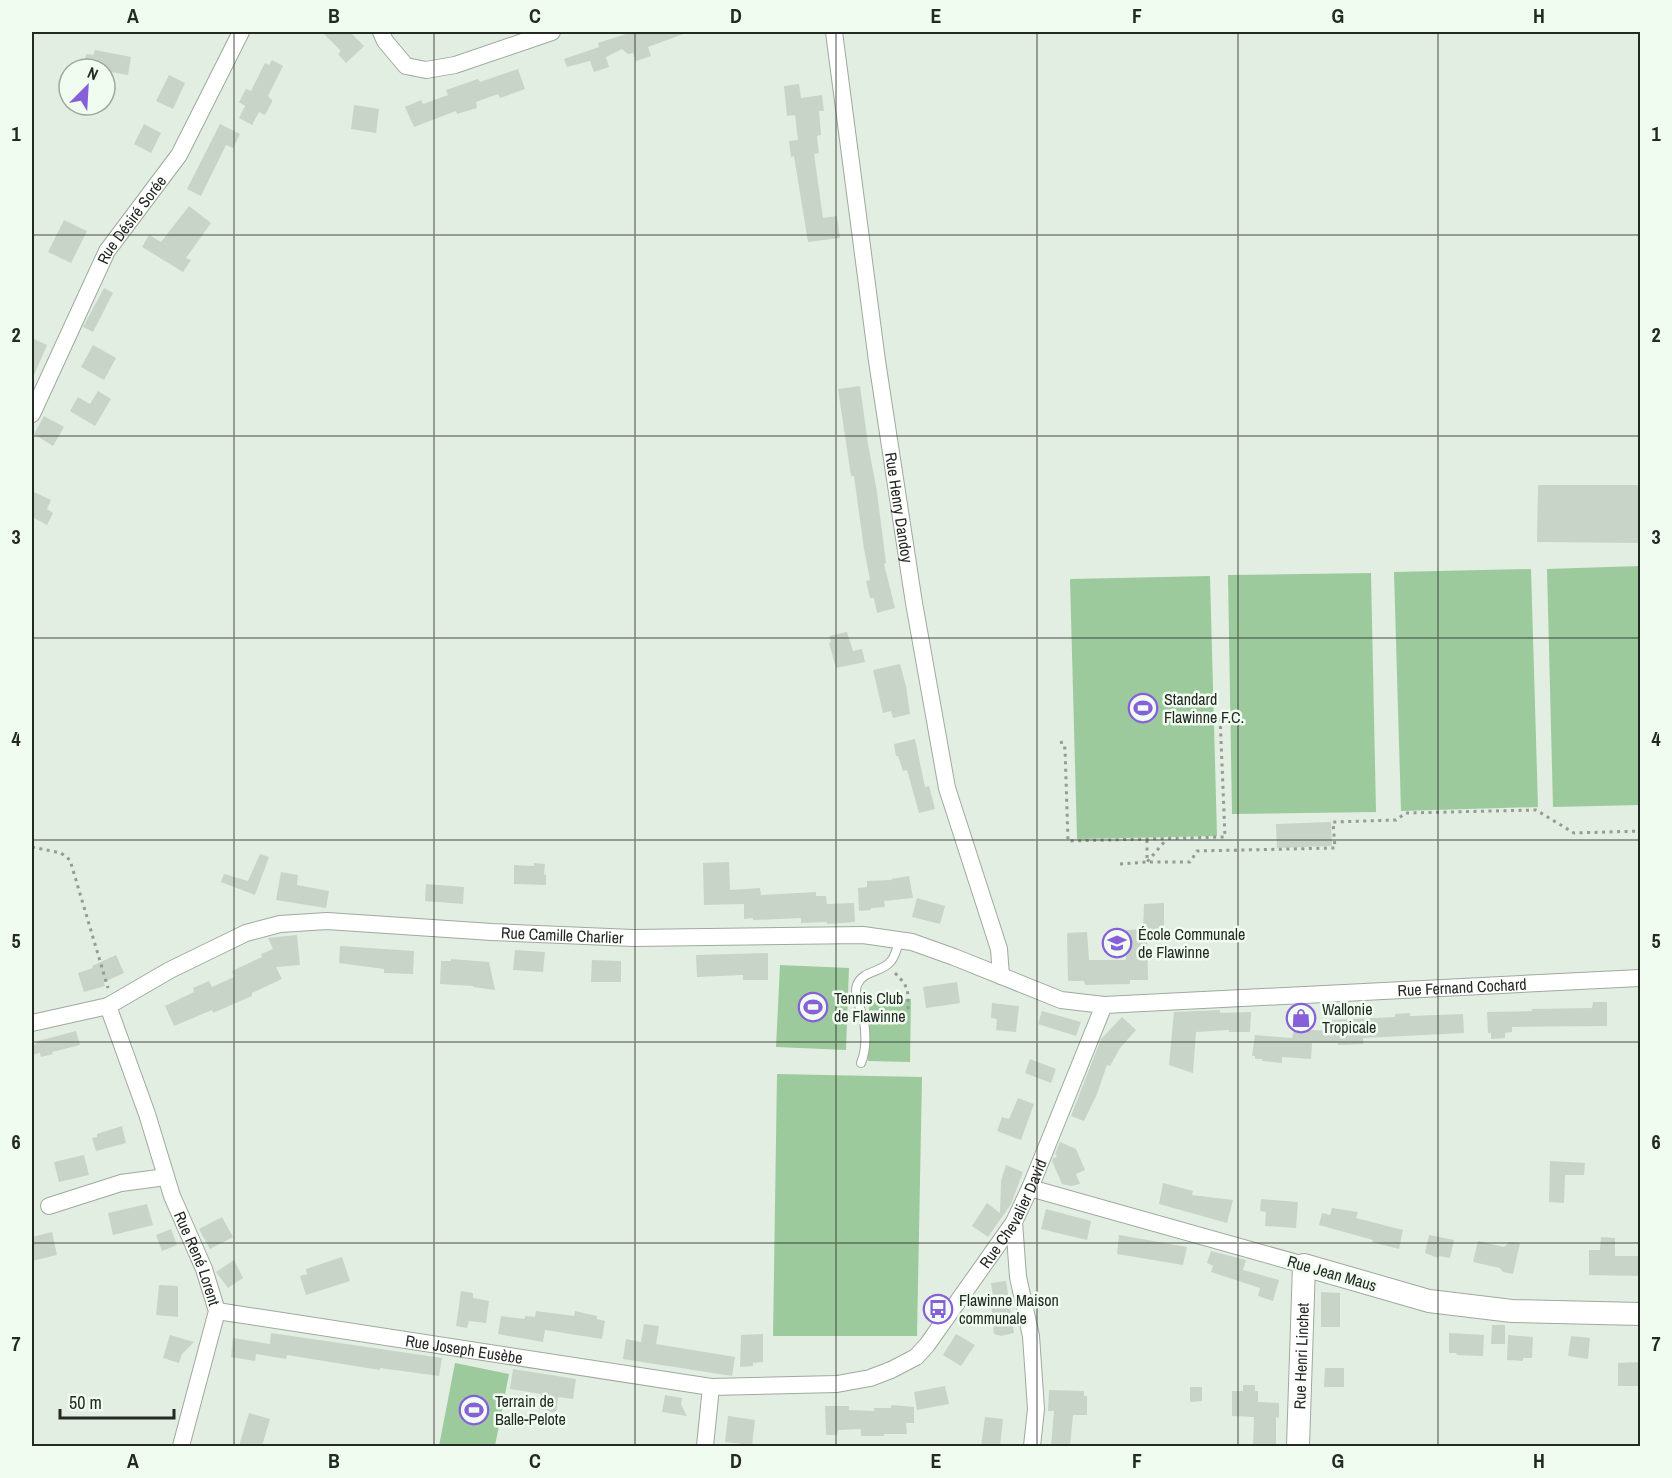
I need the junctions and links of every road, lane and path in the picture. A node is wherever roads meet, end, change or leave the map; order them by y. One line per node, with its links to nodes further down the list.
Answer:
1 (241, 32): 5 (street, Rue Désiré Sorée)
2 (381, 32): 3 (street)
3 (552, 32)
4 (834, 32): 16 (street, Rue Henry Dandoy)
5 (32, 414)
6 (1220, 716): 10 (path)
7 (1061, 741): 9 (path)
8 (1641, 831): 12 (path)
9 (1147, 840): 10 (path); 12 (path)
10 (1167, 840): 12 (path)
11 (32, 847): 18 (path)
12 (1147, 862): 13 (path)
13 (1119, 864)
14 (900, 939): 15 (lane); 16 (street, Rue Camille Charlier); 18 (street, Rue Camille Charlier)
15 (887, 966): 20 (path); 22 (lane)
16 (1001, 976): 19 (street, Rue Camille Charlier)
17 (1641, 978): 19 (street, Rue Fernand Cochard)
18 (110, 1005): 21 (street, Rue Camille Charlier); 23 (street, Rue René Lorent)
19 (1104, 1005): 24 (street, Rue Chevalier David)
20 (908, 1011)
21 (32, 1023)
22 (861, 1063)
23 (166, 1177): 25 (street); 28 (street, Rue René Lorent)
24 (1030, 1188): 26 (street, Rue Chevalier David); 27 (street, Rue Jean Maus)
25 (49, 1206)
26 (1014, 1222): 30 (street, Rue Chevalier David); 33 (street)
27 (1304, 1265): 29 (street, Rue Jean Maus); 34 (street, Rue Henri Linchet)
28 (217, 1311): 30 (street, Rue Joseph Eusèbe); 31 (street, Rue René Lorent)
29 (1641, 1314)
30 (711, 1387): 32 (street)
31 (182, 1446)
32 (705, 1446)
33 (1032, 1446)
34 (1298, 1446)

